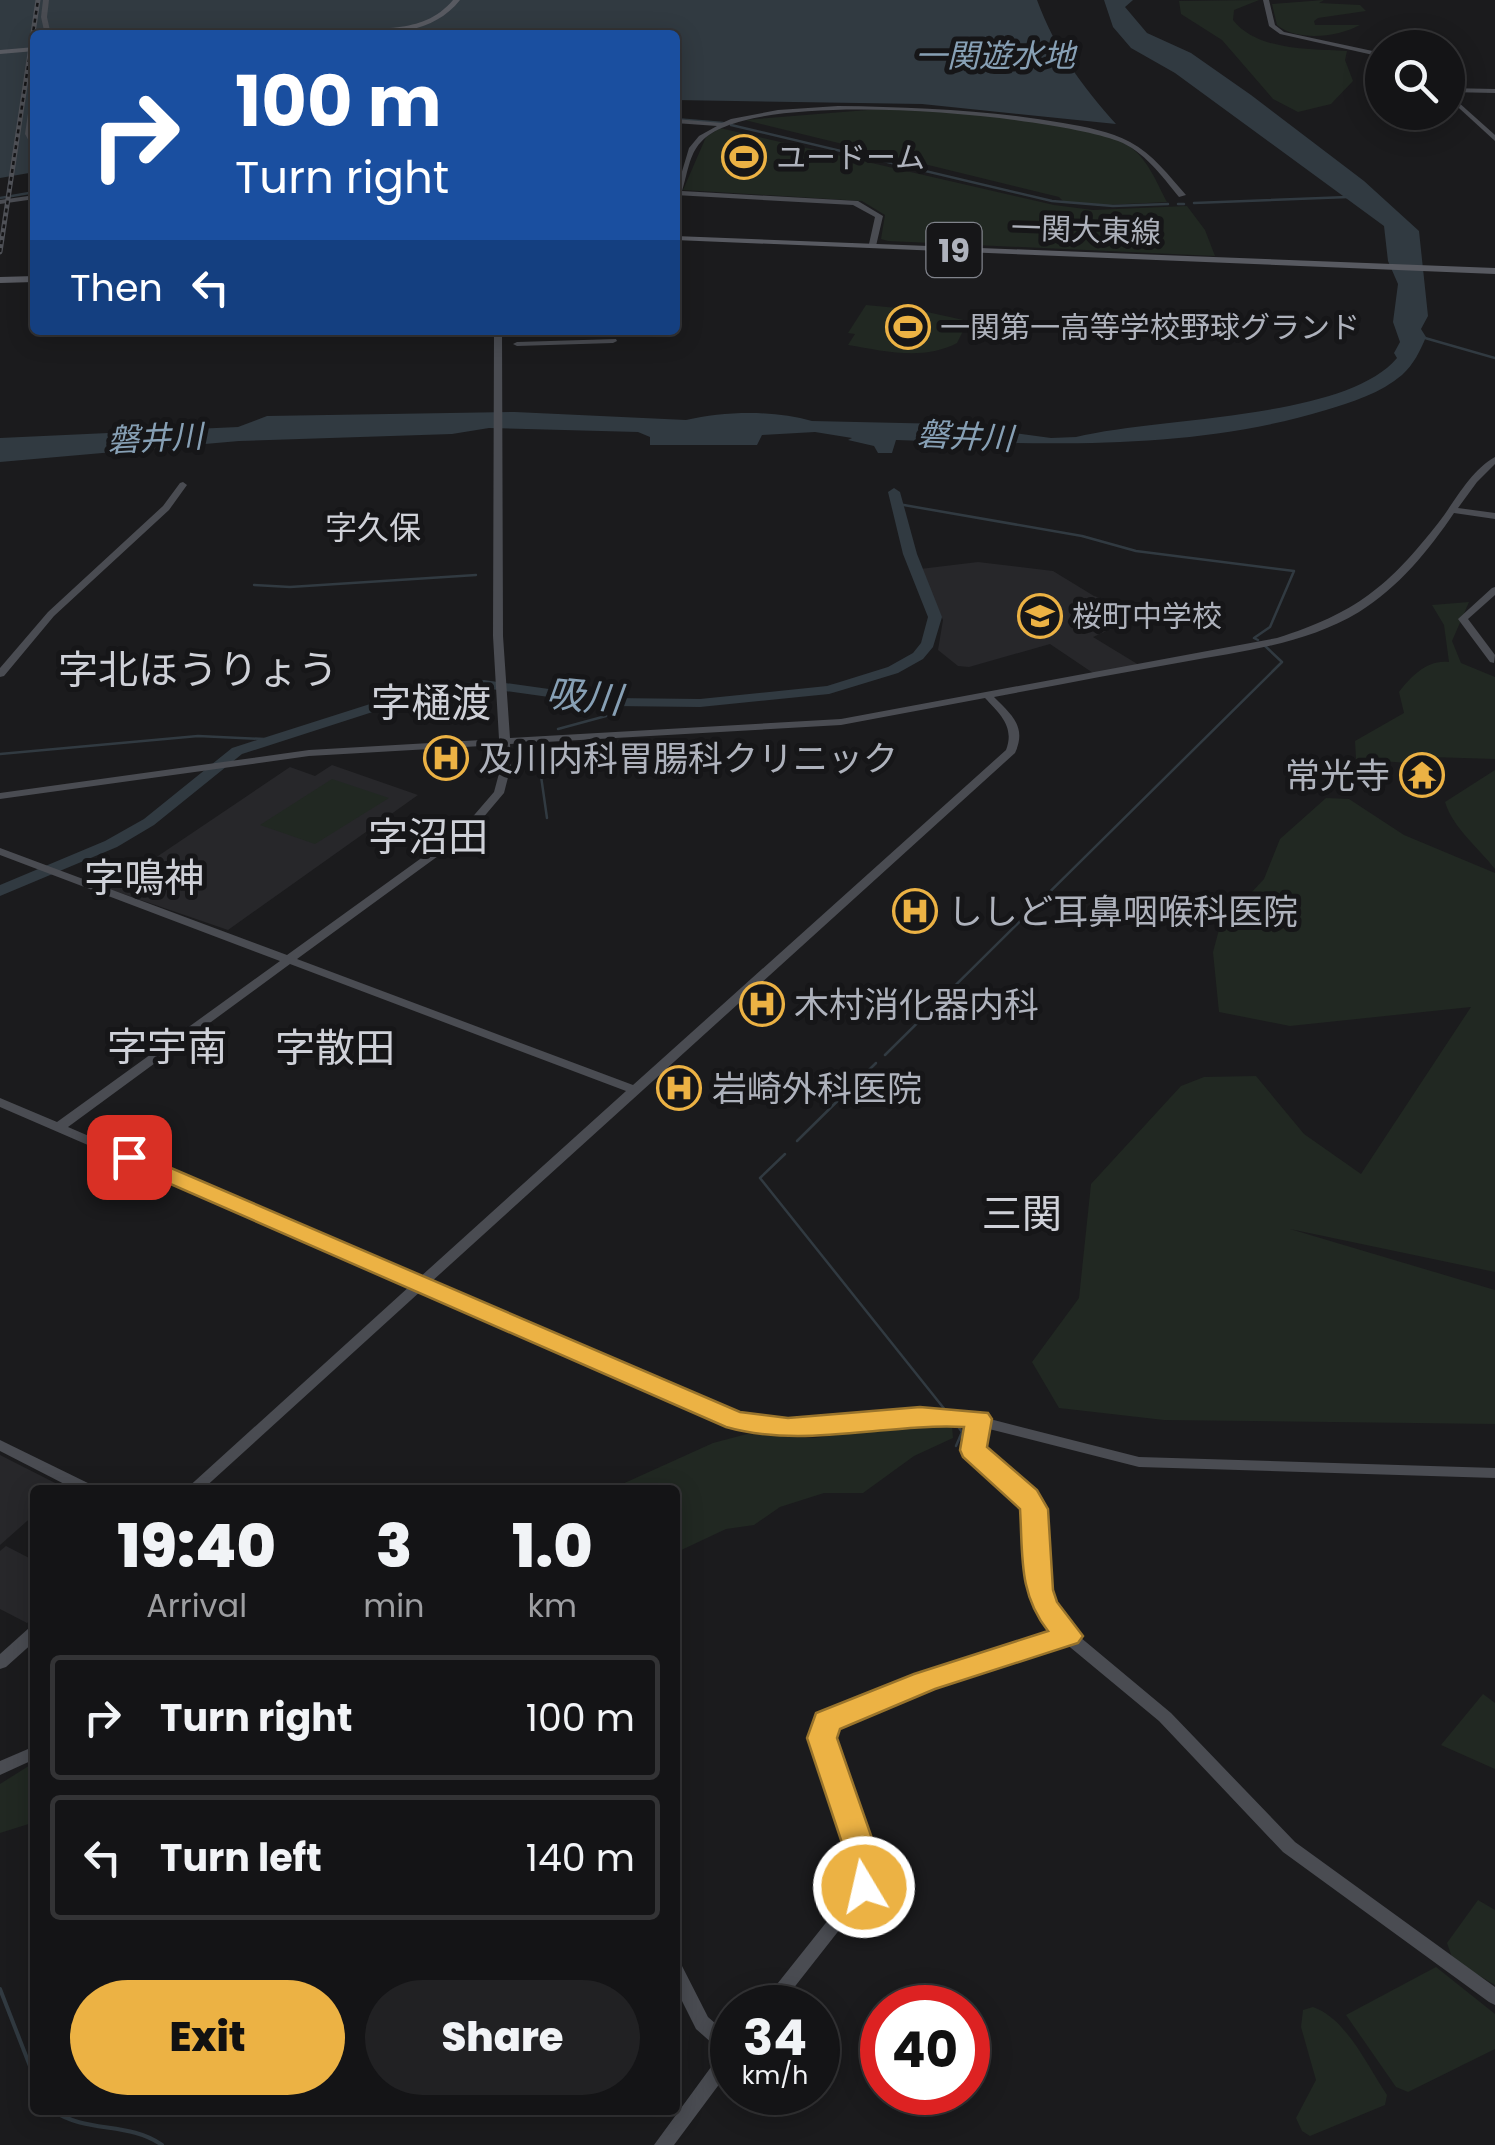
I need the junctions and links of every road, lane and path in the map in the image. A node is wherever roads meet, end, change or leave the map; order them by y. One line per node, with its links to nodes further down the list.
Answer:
1 (46, 0): 4 (street)
2 (457, 0): 5 (main road)
3 (1266, 0): 8 (street)
4 (47, 30)
5 (372, 30)
6 (30, 49): 7 (main road)
7 (0, 52)
8 (1365, 52)
9 (1495, 92): 10 (street)
10 (1465, 93)
11 (1465, 110): 14 (street)
12 (680, 121): 13 (street)
13 (723, 123): 15 (street); 17 (street)
14 (1495, 139)
15 (680, 183)
16 (680, 193): 22 (street)
17 (1182, 196)
18 (30, 199): 19 (street)
19 (0, 202)
20 (680, 240): 22 (main road, 一関大東線 / 19)
21 (680, 240): 23 (main road, 一関大東線 / 19)
22 (873, 244): 23 (main road, 一関大東線 / 19)
23 (1234, 261): 24 (main road, 一関大東線 / 19)
24 (1495, 273)
25 (30, 280): 26 (main road)
26 (0, 282)
27 (498, 335): 38 (street)
28 (613, 341): 29 (street)
29 (517, 344)
30 (1495, 460): 32 (street)
31 (183, 485): 36 (street)
32 (1452, 510): 33 (street); 37 (street)
33 (1495, 516)
34 (1495, 590): 35 (street)
35 (1494, 660)
36 (0, 674)
37 (988, 696): 38 (street); 42 (street)
38 (502, 742): 39 (street); 41 (street)
39 (0, 796)
40 (0, 851): 41 (street)
41 (290, 960): 42 (street); 44 (street)
42 (634, 1090): 45 (street)
43 (0, 1102): 44 (street)
44 (59, 1127): 45 (street)
45 (421, 1283): 46 (street); 50 (street)
46 (979, 1419): 48 (street); 52 (street)
47 (0, 1445): 49 (street)
48 (1495, 1473)
49 (79, 1485)
50 (198, 1485)
51 (30, 1636): 53 (street)
52 (1068, 1636): 57 (street); 58 (street)
53 (0, 1663)
54 (30, 1754): 55 (street)
55 (0, 1768)
56 (680, 1979): 59 (street)
57 (785, 1985)
58 (1495, 1997)
59 (710, 2030)
60 (710, 2081): 61 (street)
61 (663, 2145)

